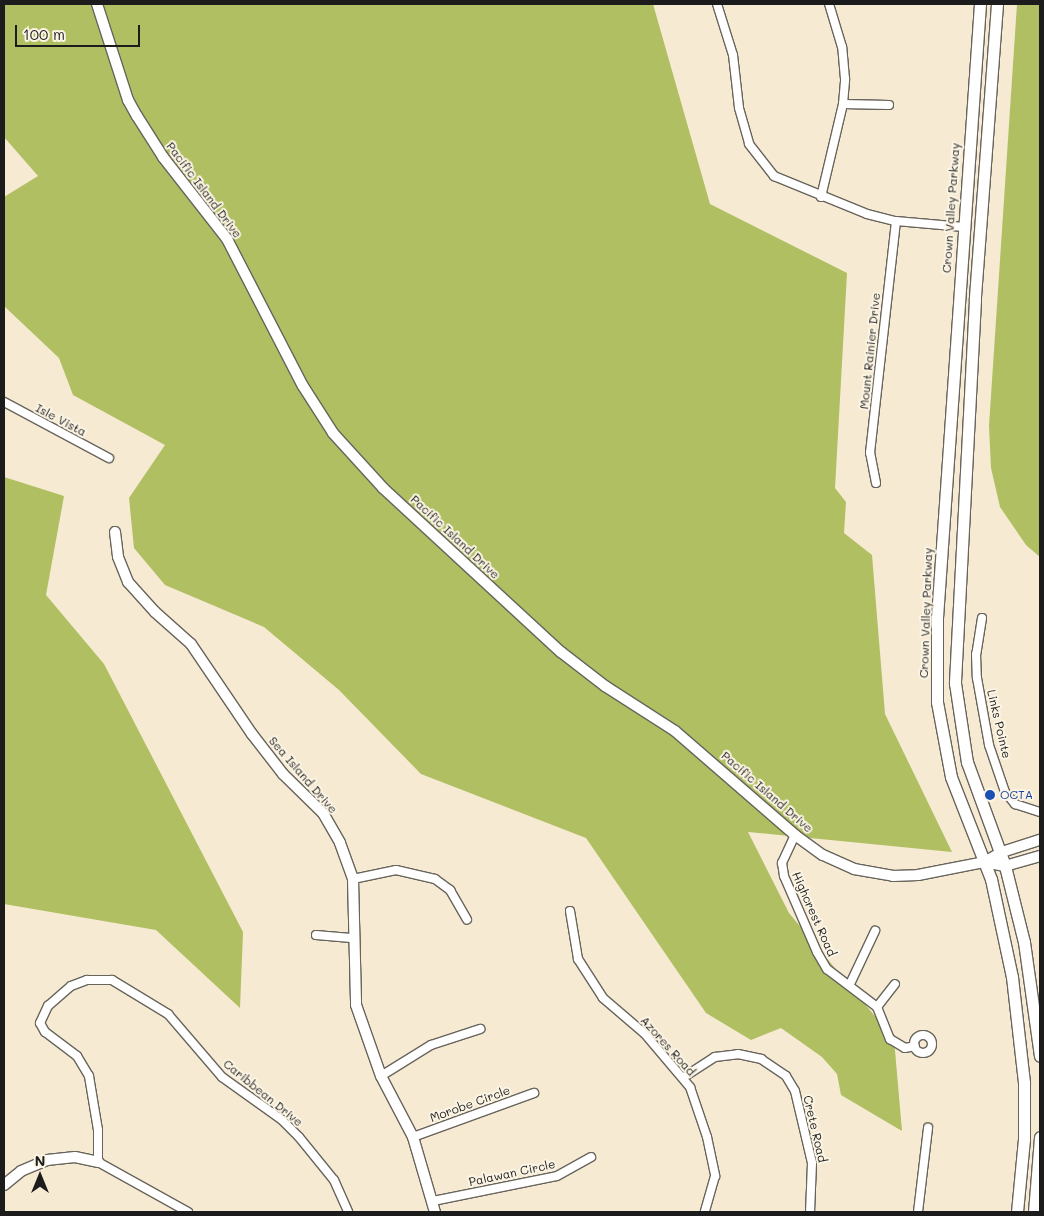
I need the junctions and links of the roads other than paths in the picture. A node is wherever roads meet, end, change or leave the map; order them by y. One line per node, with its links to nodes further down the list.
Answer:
1 (97, 4): 19 (main road, Pacific Island Drive)
2 (717, 4): 9 (street)
3 (829, 4): 6 (street)
4 (980, 4): 11 (main road, Crown Valley Parkway)
5 (997, 4): 8 (main road)
6 (843, 104): 7 (street); 9 (street)
7 (889, 104)
8 (984, 181): 11 (main road); 12 (main road)
9 (821, 198): 10 (street)
10 (896, 221): 11 (street); 15 (street, Mount Rainier Drive)
11 (964, 227): 12 (main road); 23 (main road, Crown Valley Parkway)
12 (975, 300): 21 (main road)
13 (4, 402): 14 (street, Isle Vista)
14 (108, 458)
15 (876, 483)
16 (116, 532): 25 (main road, Sea Island Drive)
17 (982, 618): 18 (street, Links Pointe)
18 (1040, 812)
19 (795, 835): 23 (main road, Pacific Island Drive); 31 (street, Highcrest Road)
20 (1040, 840): 21 (main road)
21 (1000, 853): 23 (main road); 24 (main road)
22 (1040, 856): 24 (main road)
23 (984, 862): 24 (main road); 53 (main road, Crown Valley Parkway)
24 (1004, 866): 36 (main road)
25 (353, 879): 27 (street); 30 (main road, Sea Island Drive)
26 (570, 911): 38 (street, Azores Road)
27 (467, 920)
28 (875, 931): 31 (street)
29 (316, 935): 30 (street)
30 (354, 938): 37 (main road, Sea Island Drive)
31 (850, 984): 33 (street, Highcrest Road)
32 (895, 984): 33 (street)
33 (877, 1007): 35 (street, Highcrest Road)
34 (480, 1030): 37 (street)
35 (915, 1046)
36 (1040, 1056)
37 (381, 1076): 41 (main road, Sea Island Drive)
38 (684, 1077): 50 (street, Azores Road); 51 (street, Crete Road)
39 (534, 1093): 41 (street, Morobe Circle)
40 (928, 1128): 52 (street)
41 (413, 1137): 46 (main road, Sea Island Drive)
42 (1040, 1137): 54 (main road)
43 (592, 1157): 46 (street, Palawan Circle)
44 (98, 1162): 45 (main road); 47 (street); 48 (street, Caribbean Drive)
45 (4, 1185)
46 (433, 1201): 49 (main road, Sea Island Drive)
47 (188, 1212)
48 (348, 1212)
49 (436, 1212)
50 (705, 1212)
51 (810, 1212)
52 (918, 1212)
53 (1017, 1212)
54 (1034, 1212)

